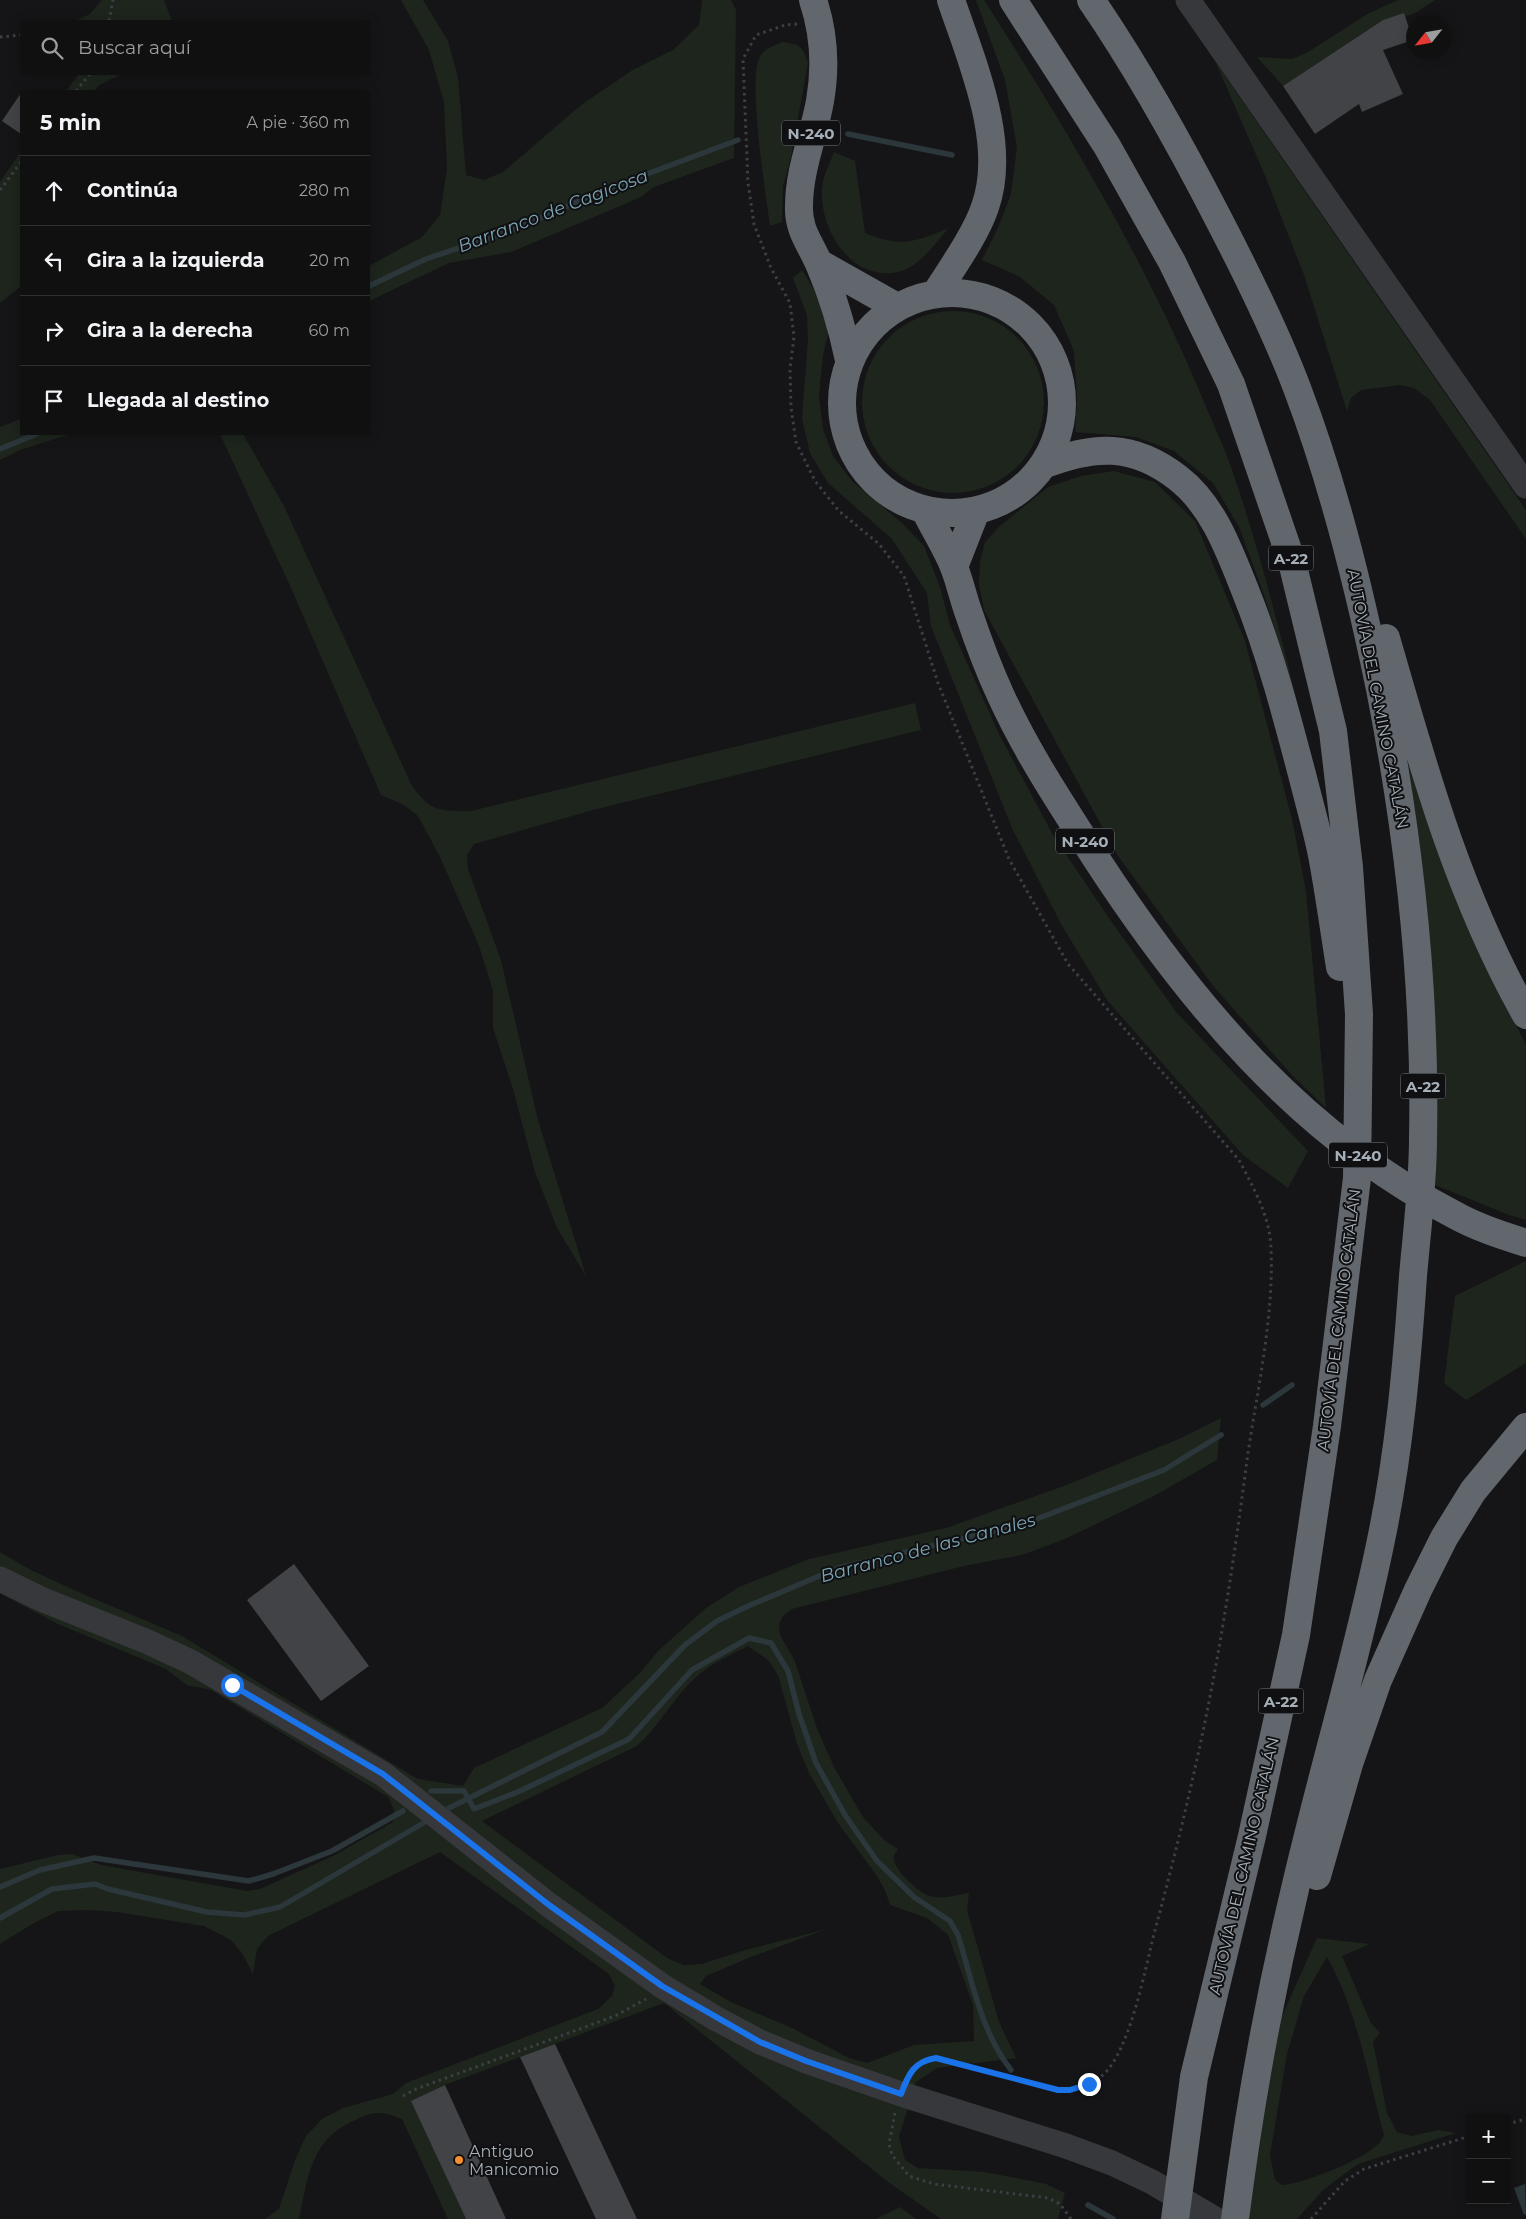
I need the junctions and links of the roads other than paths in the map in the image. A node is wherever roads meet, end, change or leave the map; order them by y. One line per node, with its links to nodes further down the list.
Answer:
1 (951, 0): 7 (highway)
2 (1013, 0): 17 (highway, AUTOVÍA DEL CAMINO CATALÁN / A-22)
3 (1091, 0): 10 (highway, AUTOVÍA DEL CAMINO CATALÁN / A-22)
4 (1188, 0): 12 (street)
5 (815, 11): 6 (highway, N-240)
6 (819, 263): 8 (highway); 9 (highway, N-240)
7 (936, 292): 8 (highway, N-240); 11 (highway, N-240)
8 (897, 308): 9 (highway, N-240)
9 (849, 360): 13 (highway, N-240)
10 (1296, 387): 16 (highway); 23 (highway, AUTOVÍA DEL CAMINO CATALÁN / A-22)
11 (1044, 465): 14 (highway, N-240); 17 (highway)
12 (1526, 486)
13 (925, 510): 14 (highway, N-240); 15 (highway, N-240)
14 (976, 511): 15 (highway)
15 (954, 567): 18 (highway, N-240)
16 (1526, 1015)
17 (1357, 1178): 21 (highway, AUTOVÍA DEL CAMINO CATALÁN / A-22)
18 (1526, 1243)
19 (1526, 1427): 24 (highway)
20 (0, 1579): 22 (street)
21 (1175, 2219)
22 (1215, 2219)
23 (1234, 2219)
24 (1242, 2219)

